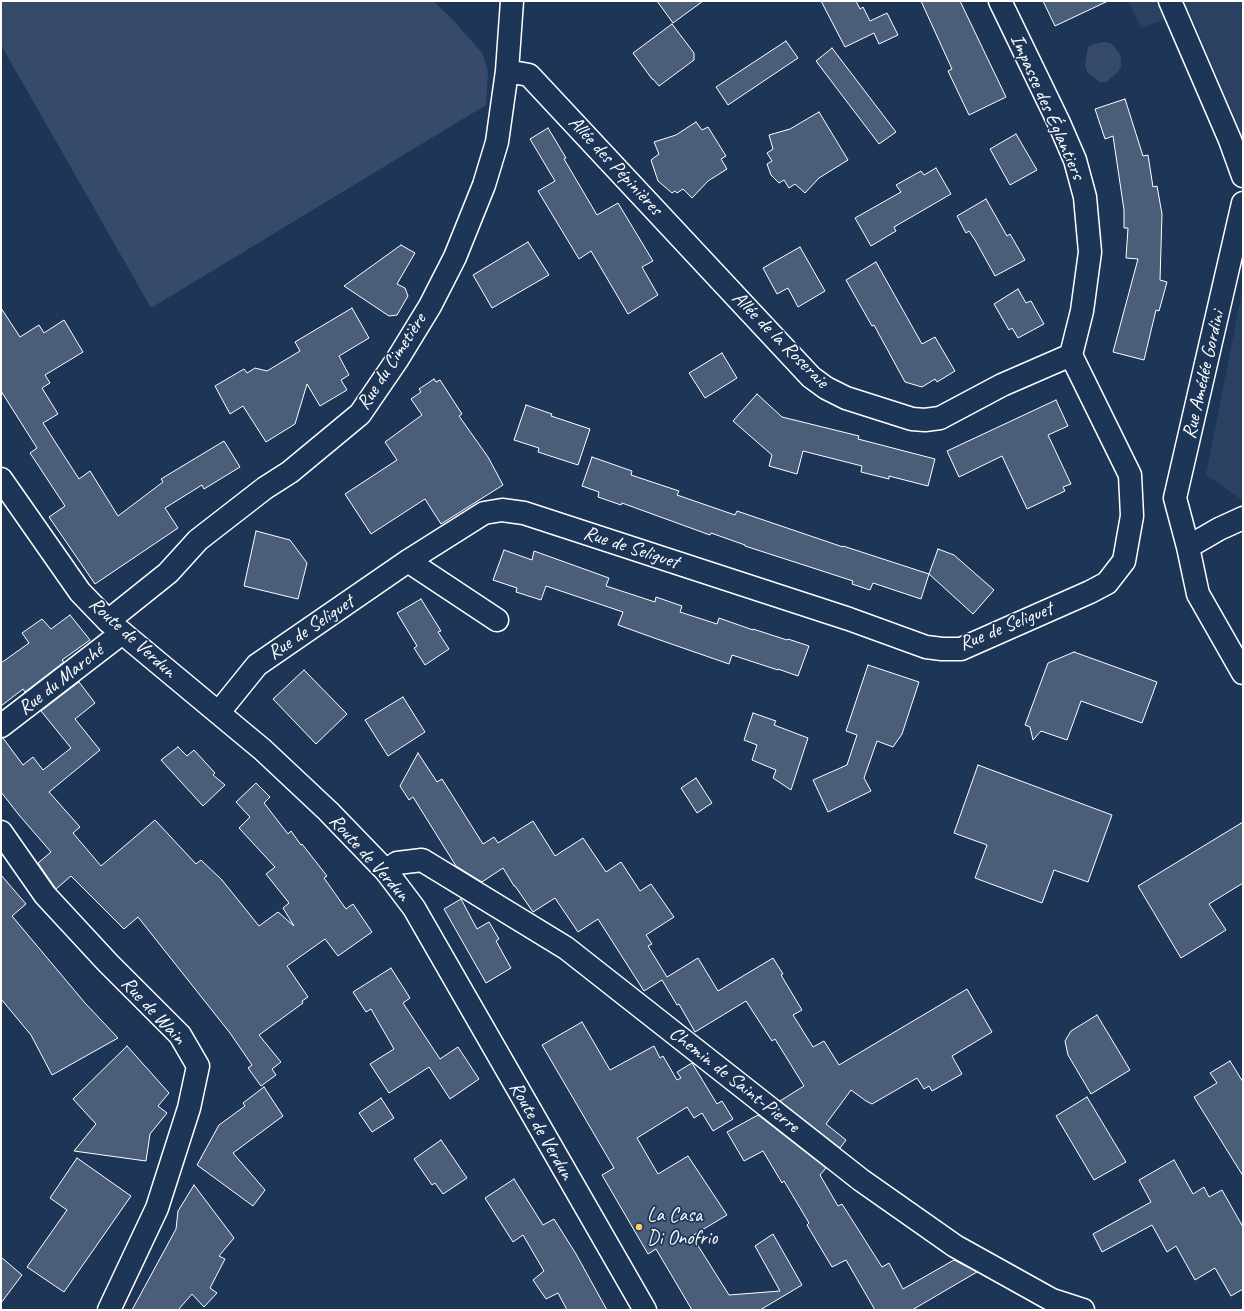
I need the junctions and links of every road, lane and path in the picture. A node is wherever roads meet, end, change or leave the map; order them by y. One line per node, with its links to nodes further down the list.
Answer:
1 (512, 1): 4 (street, Rue du Cimetière)
2 (1000, 1): 8 (street, Impasse des Églantiers)
3 (1170, 1): 5 (street)
4 (507, 71): 7 (street, Allée des Pépinières); 14 (street, Rue du Cimetière)
5 (1243, 176)
6 (1243, 203): 11 (street, Rue Amédée Gordini)
7 (715, 275): 8 (street, Allée de la Roseraie)
8 (1071, 355): 12 (street, Rue de Seliguet)
9 (1, 479): 14 (street, Route de Verdun)
10 (1243, 518): 11 (street)
11 (1188, 547): 15 (street, Rue Amédée Gordini)
12 (408, 561): 13 (street); 16 (street, Rue de Seliguet)
13 (497, 620)
14 (115, 627): 16 (street, Route de Verdun); 17 (street, Rue du Marché)
15 (1243, 673)
16 (219, 712): 19 (street, Route de Verdun)
17 (1, 726)
18 (1, 832): 20 (street, Rue de Wain)
19 (386, 871): 21 (street, Route de Verdun); 22 (street, Chemin de Saint-Pierre)
20 (109, 1310)
21 (645, 1310)
22 (1083, 1310)

